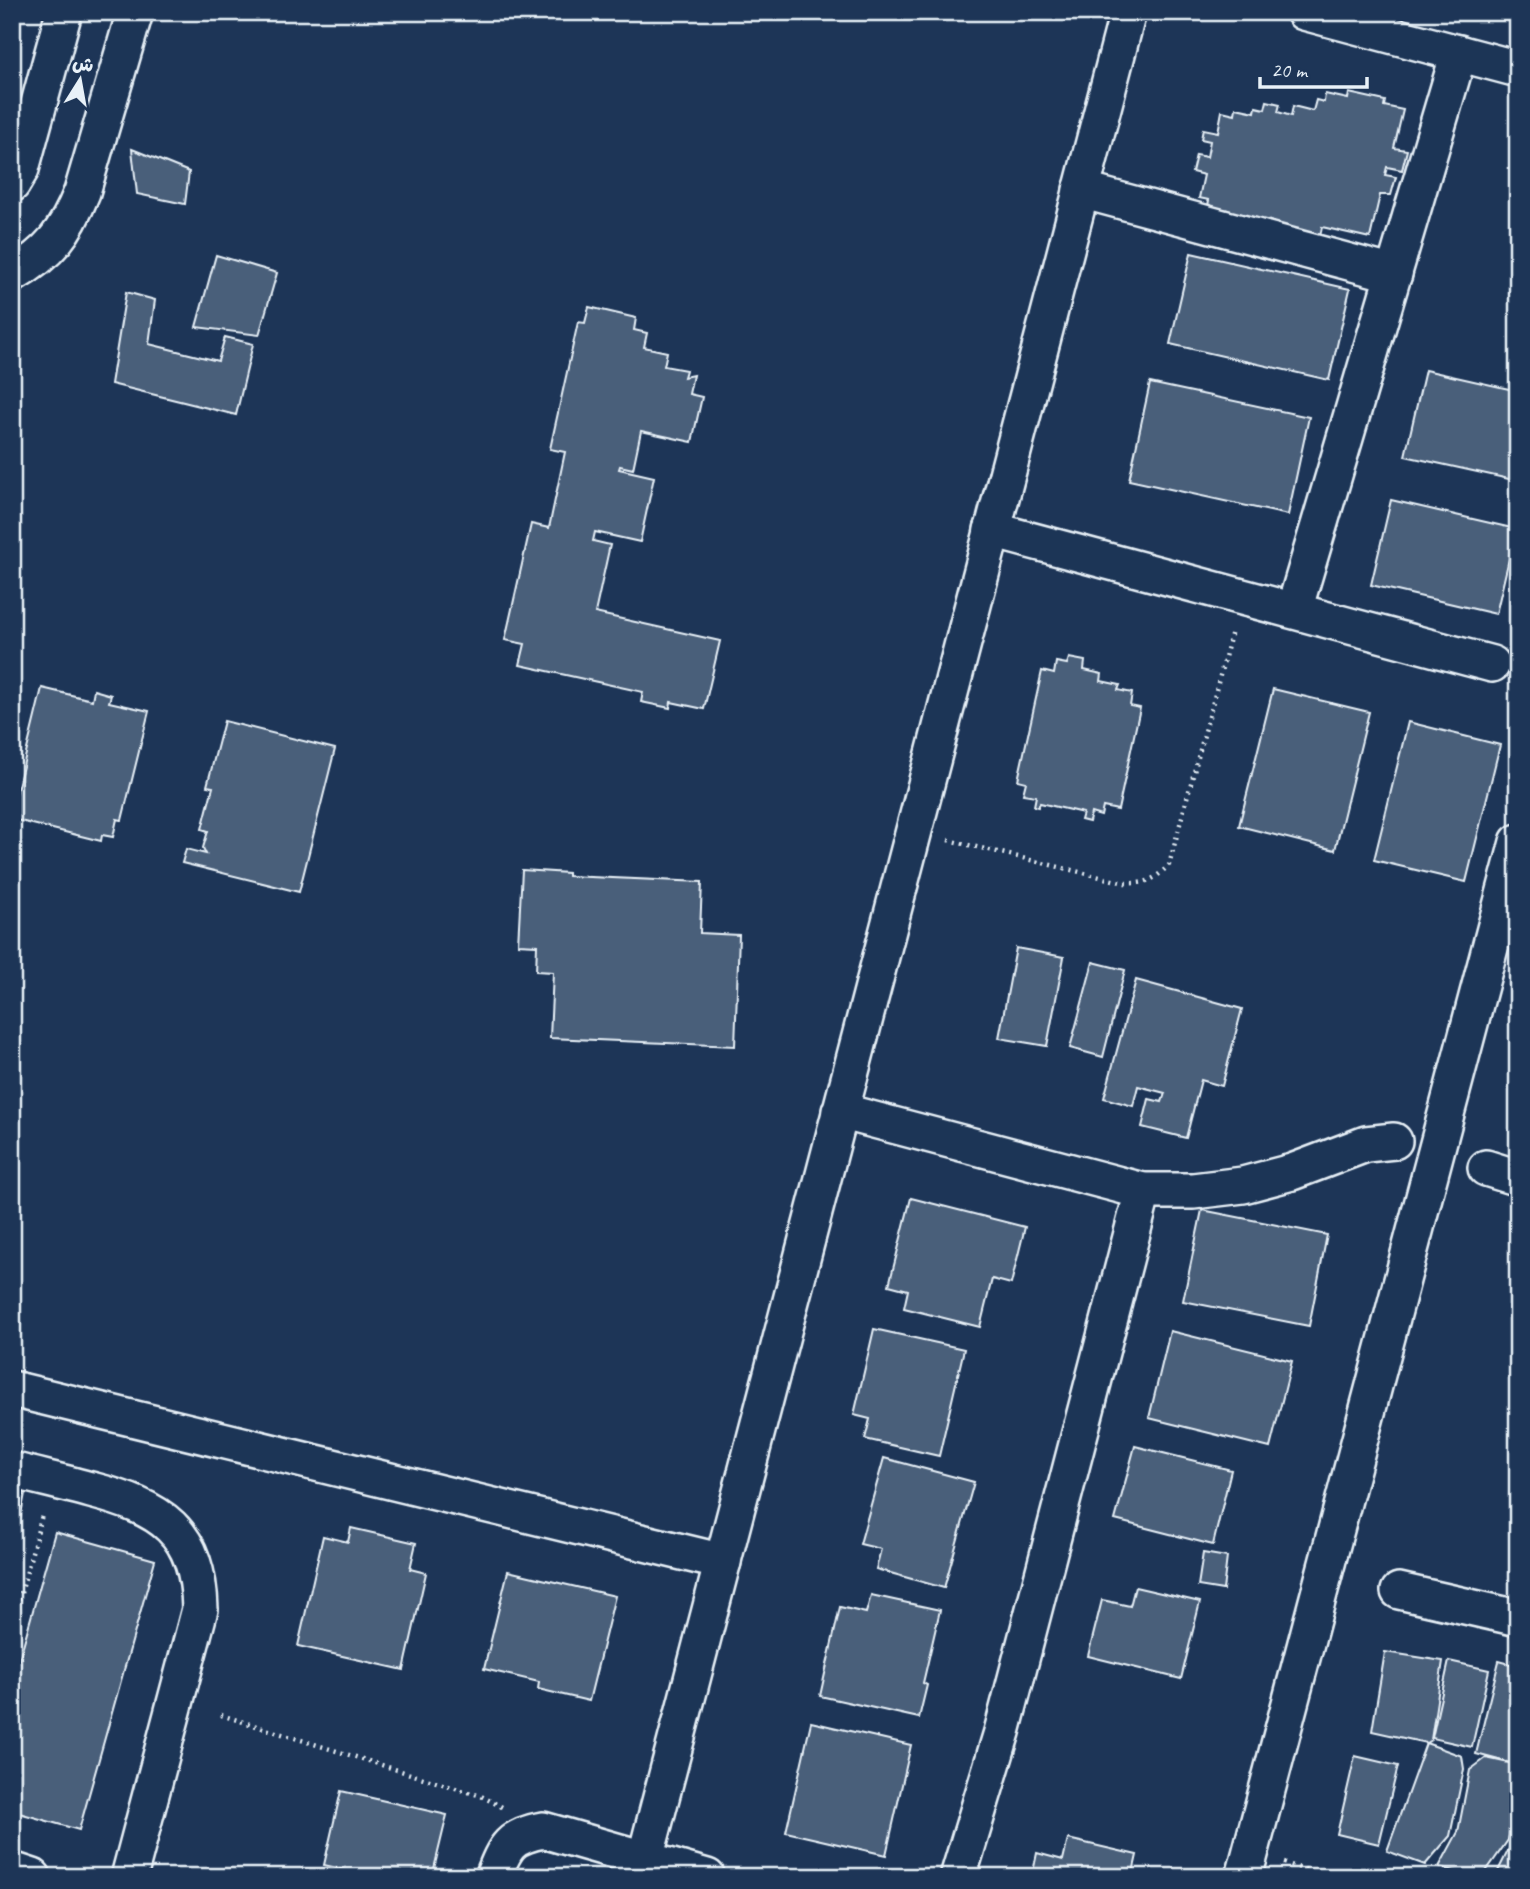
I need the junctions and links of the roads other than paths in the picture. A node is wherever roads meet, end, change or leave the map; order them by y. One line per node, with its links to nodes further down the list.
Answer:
1 (64, 12): 7 (street)
2 (135, 12): 10 (street)
3 (1128, 12): 8 (street)
4 (1304, 12): 5 (street)
5 (1459, 53): 6 (street); 9 (street)
6 (1518, 69)
7 (12, 184)
8 (1081, 190): 9 (street); 11 (street)
9 (1394, 274): 12 (street)
10 (12, 275)
11 (992, 530): 12 (street); 15 (street)
12 (1294, 610): 13 (street)
13 (1492, 664)
14 (1518, 842): 24 (street)
15 (840, 1111): 17 (street); 20 (street)
16 (1394, 1140): 17 (street)
17 (1143, 1191): 30 (street)
18 (12, 1389): 20 (street)
19 (12, 1470): 27 (street)
20 (723, 1562): 23 (street)
21 (1399, 1591): 22 (street)
22 (1518, 1618)
23 (645, 1859): 28 (street); 29 (street)
24 (1247, 1865)
25 (12, 1870): 26 (street)
26 (33, 1877)
27 (129, 1877)
28 (493, 1877)
29 (707, 1877)
30 (958, 1877)

